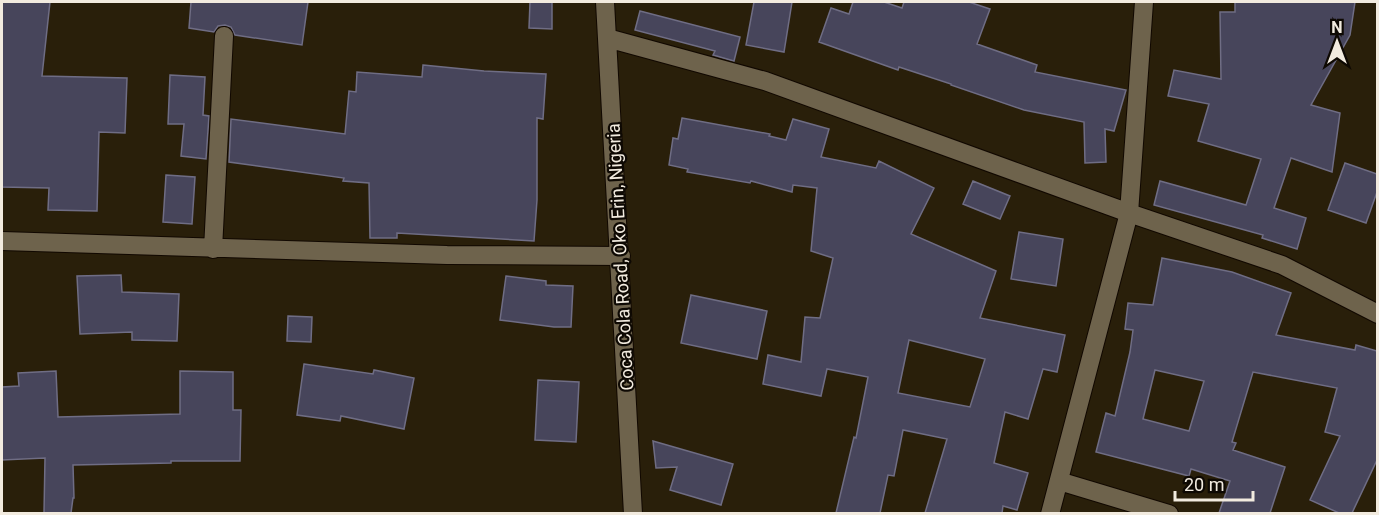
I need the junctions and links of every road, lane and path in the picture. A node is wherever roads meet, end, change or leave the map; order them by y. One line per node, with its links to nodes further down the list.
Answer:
1 (605, 2): 4 (street, Coca Cola Road, Oko Erin, Nigeria)
2 (1144, 2): 5 (street)
3 (224, 36): 7 (street)
4 (607, 38): 5 (street); 8 (street, Coca Cola Road, Oko Erin, Nigeria)
5 (1129, 213): 9 (street); 10 (street)
6 (2, 241): 7 (street)
7 (213, 249): 8 (street)
8 (621, 256): 11 (street, Coca Cola Road, Oko Erin, Nigeria)
9 (1377, 314)
10 (1059, 481): 12 (street); 13 (street)
11 (633, 513)
12 (1050, 513)
13 (1169, 513)

